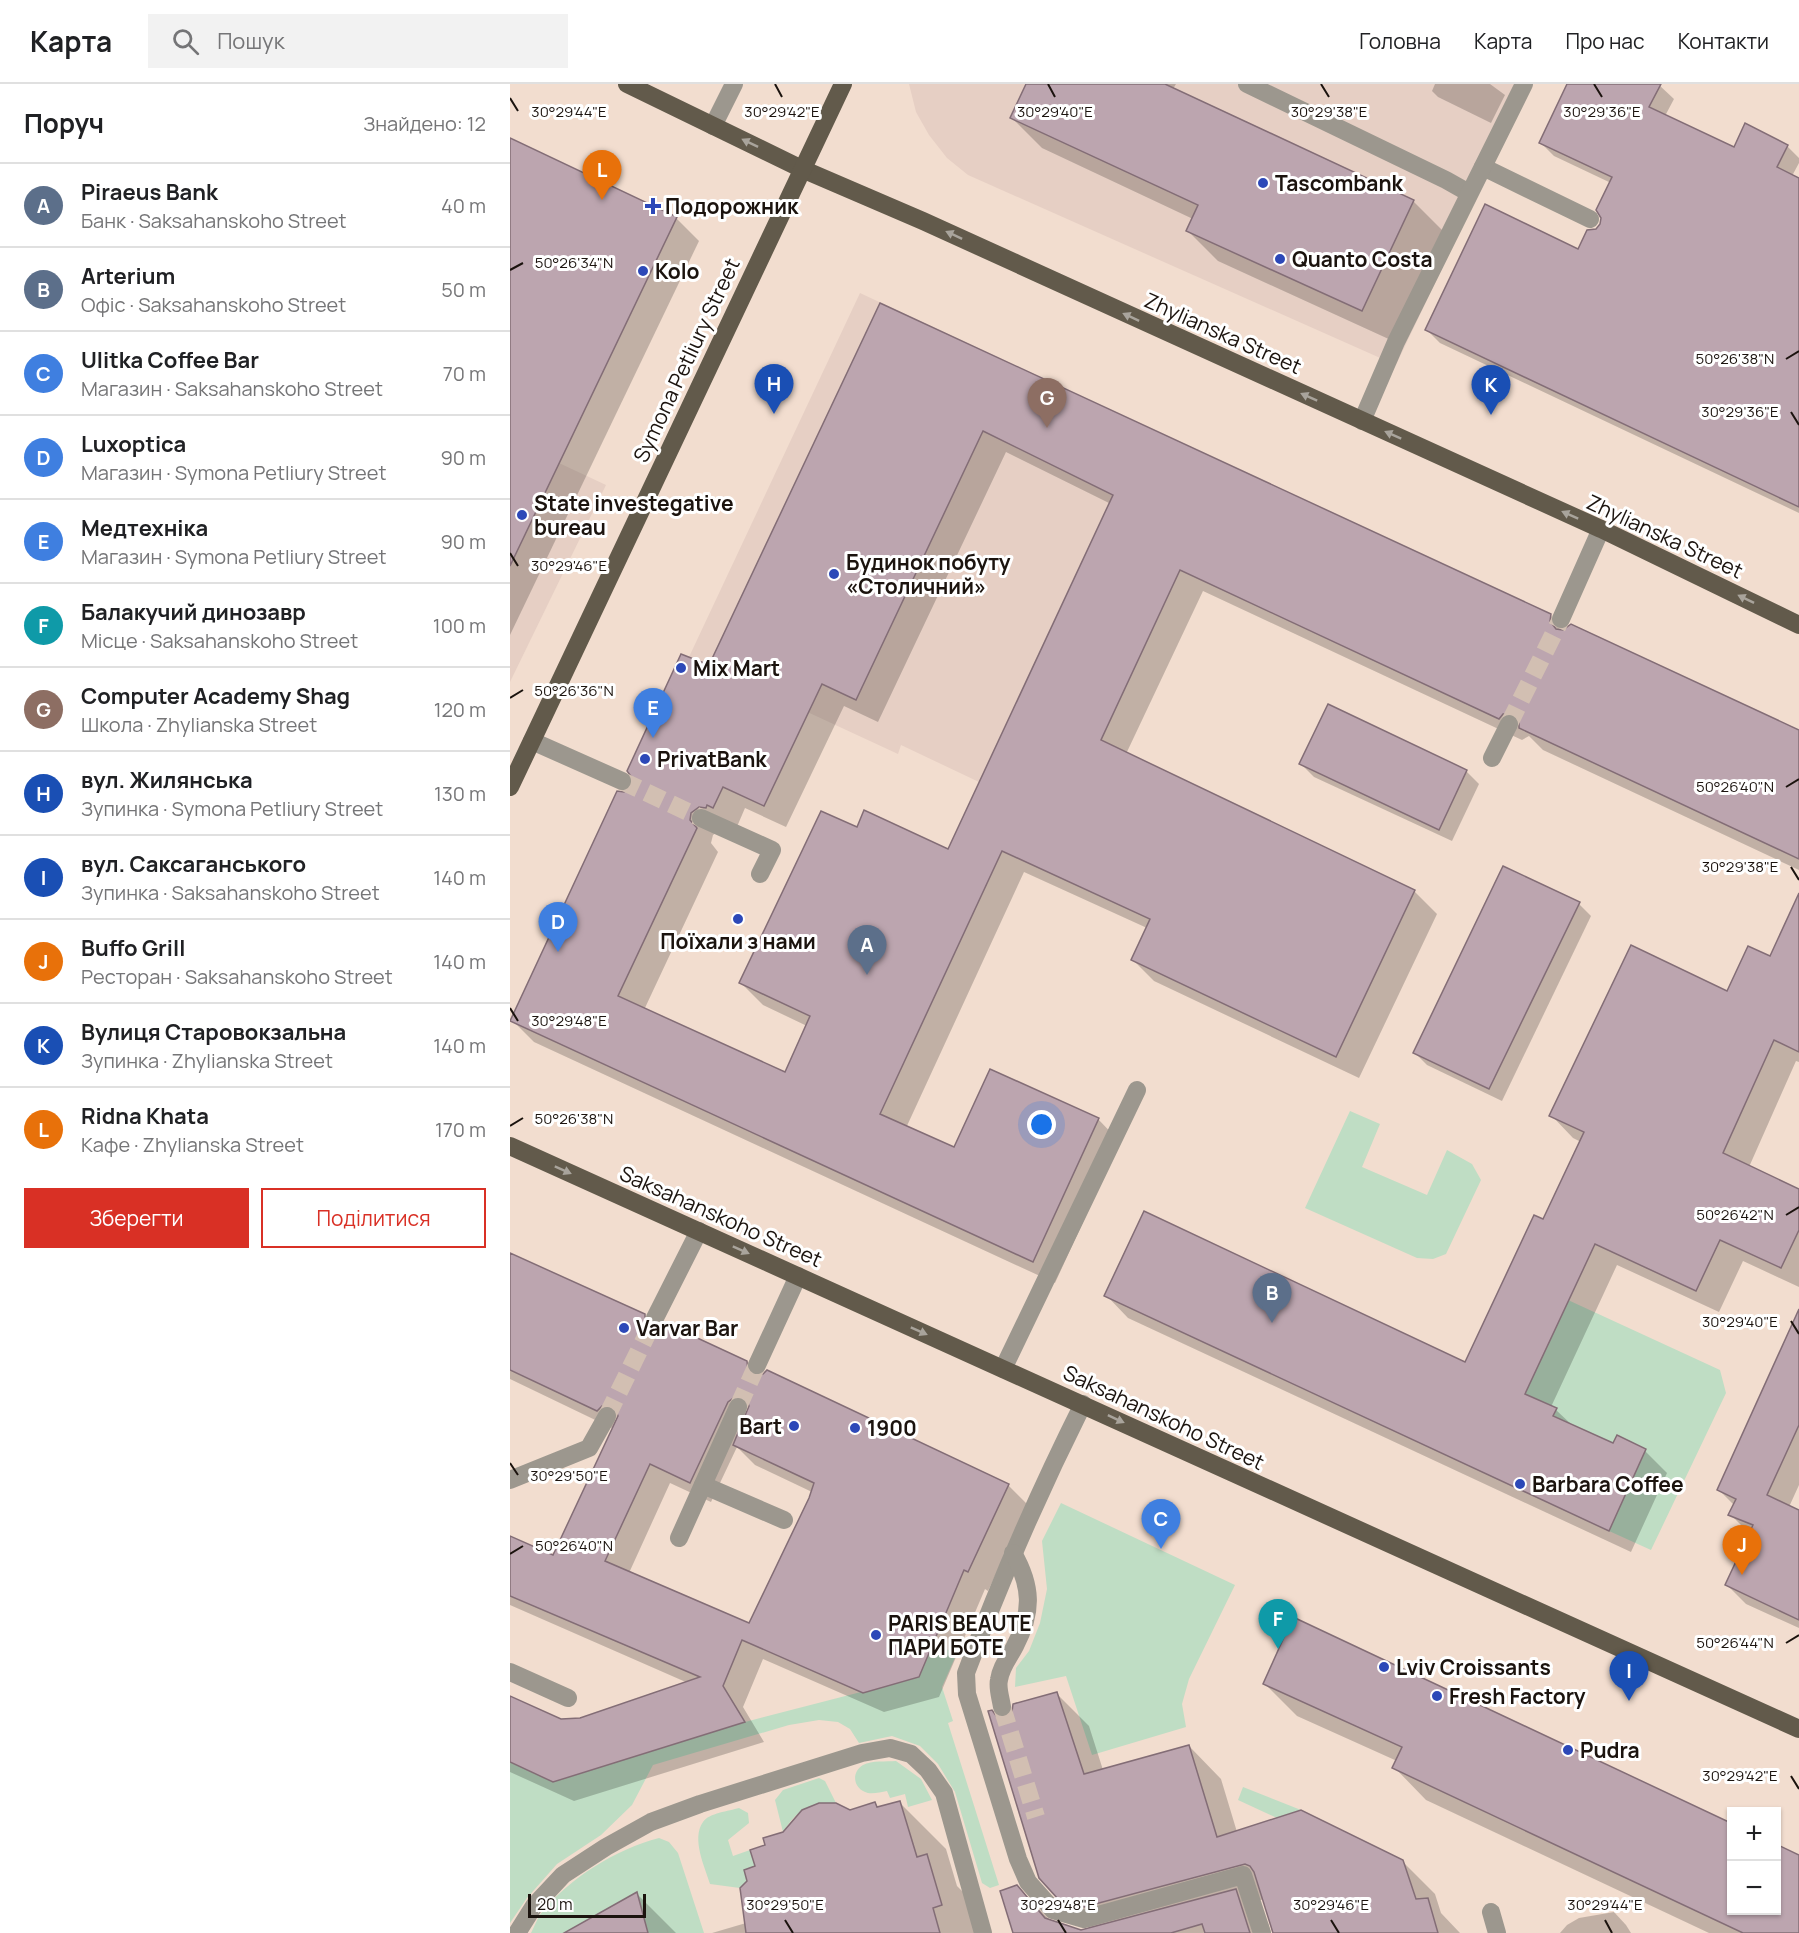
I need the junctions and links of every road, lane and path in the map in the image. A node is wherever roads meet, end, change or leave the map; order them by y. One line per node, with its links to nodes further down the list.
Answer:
1 (627, 84): 6 (main road, Zhylianska Street)
2 (734, 84): 6 (street)
3 (843, 84): 8 (main road, Symona Petliury Street)
4 (1247, 84): 9 (street)
5 (1524, 84): 7 (street)
6 (713, 126): 8 (main road, Zhylianska Street, one-way to 6)
7 (1483, 166): 9 (street); 10 (street)
8 (802, 169): 11 (main road, Zhylianska Street, one-way to 8); 16 (main road, Symona Petliury Street)
9 (1469, 193): 11 (street)
10 (1590, 219)
11 (1362, 421): 12 (main road, Zhylianska Street, one-way to 11)
12 (1601, 529): 13 (street); 14 (main road, Zhylianska Street, one-way to 12)
13 (1561, 619)
14 (1799, 625)
15 (1509, 724): 17 (street)
16 (532, 741): 18 (street); 19 (main road, Symona Petliury Street)
17 (1492, 758)
18 (622, 781)
19 (510, 787)
20 (701, 818): 21 (street)
21 (760, 874)
22 (1137, 1090): 28 (street)
23 (510, 1146): 24 (main road, Saksahanskoho Street, one-way to 24)
24 (699, 1231): 25 (main road, Saksahanskoho Street, one-way to 25); 26 (street)
25 (798, 1276): 27 (street); 28 (main road, Saksahanskoho Street, one-way to 28)
26 (655, 1318)
27 (757, 1365)
28 (1003, 1369): 29 (main road, Saksahanskoho Street)
29 (1083, 1404): 36 (street); 40 (main road, Saksahanskoho Street, one-way to 40)
30 (738, 1407): 33 (street)
31 (607, 1416): 32 (street)
32 (510, 1480)
33 (703, 1485): 34 (street); 35 (street)
34 (784, 1520)
35 (679, 1538)
36 (1013, 1553): 39 (street); 44 (street)
37 (510, 1672): 38 (street)
38 (568, 1698)
39 (1002, 1707)
40 (1799, 1729)
41 (1491, 1912): 45 (street)
42 (517, 1933): 43 (street)
43 (983, 1933)
44 (1262, 1933)
45 (1497, 1933)

